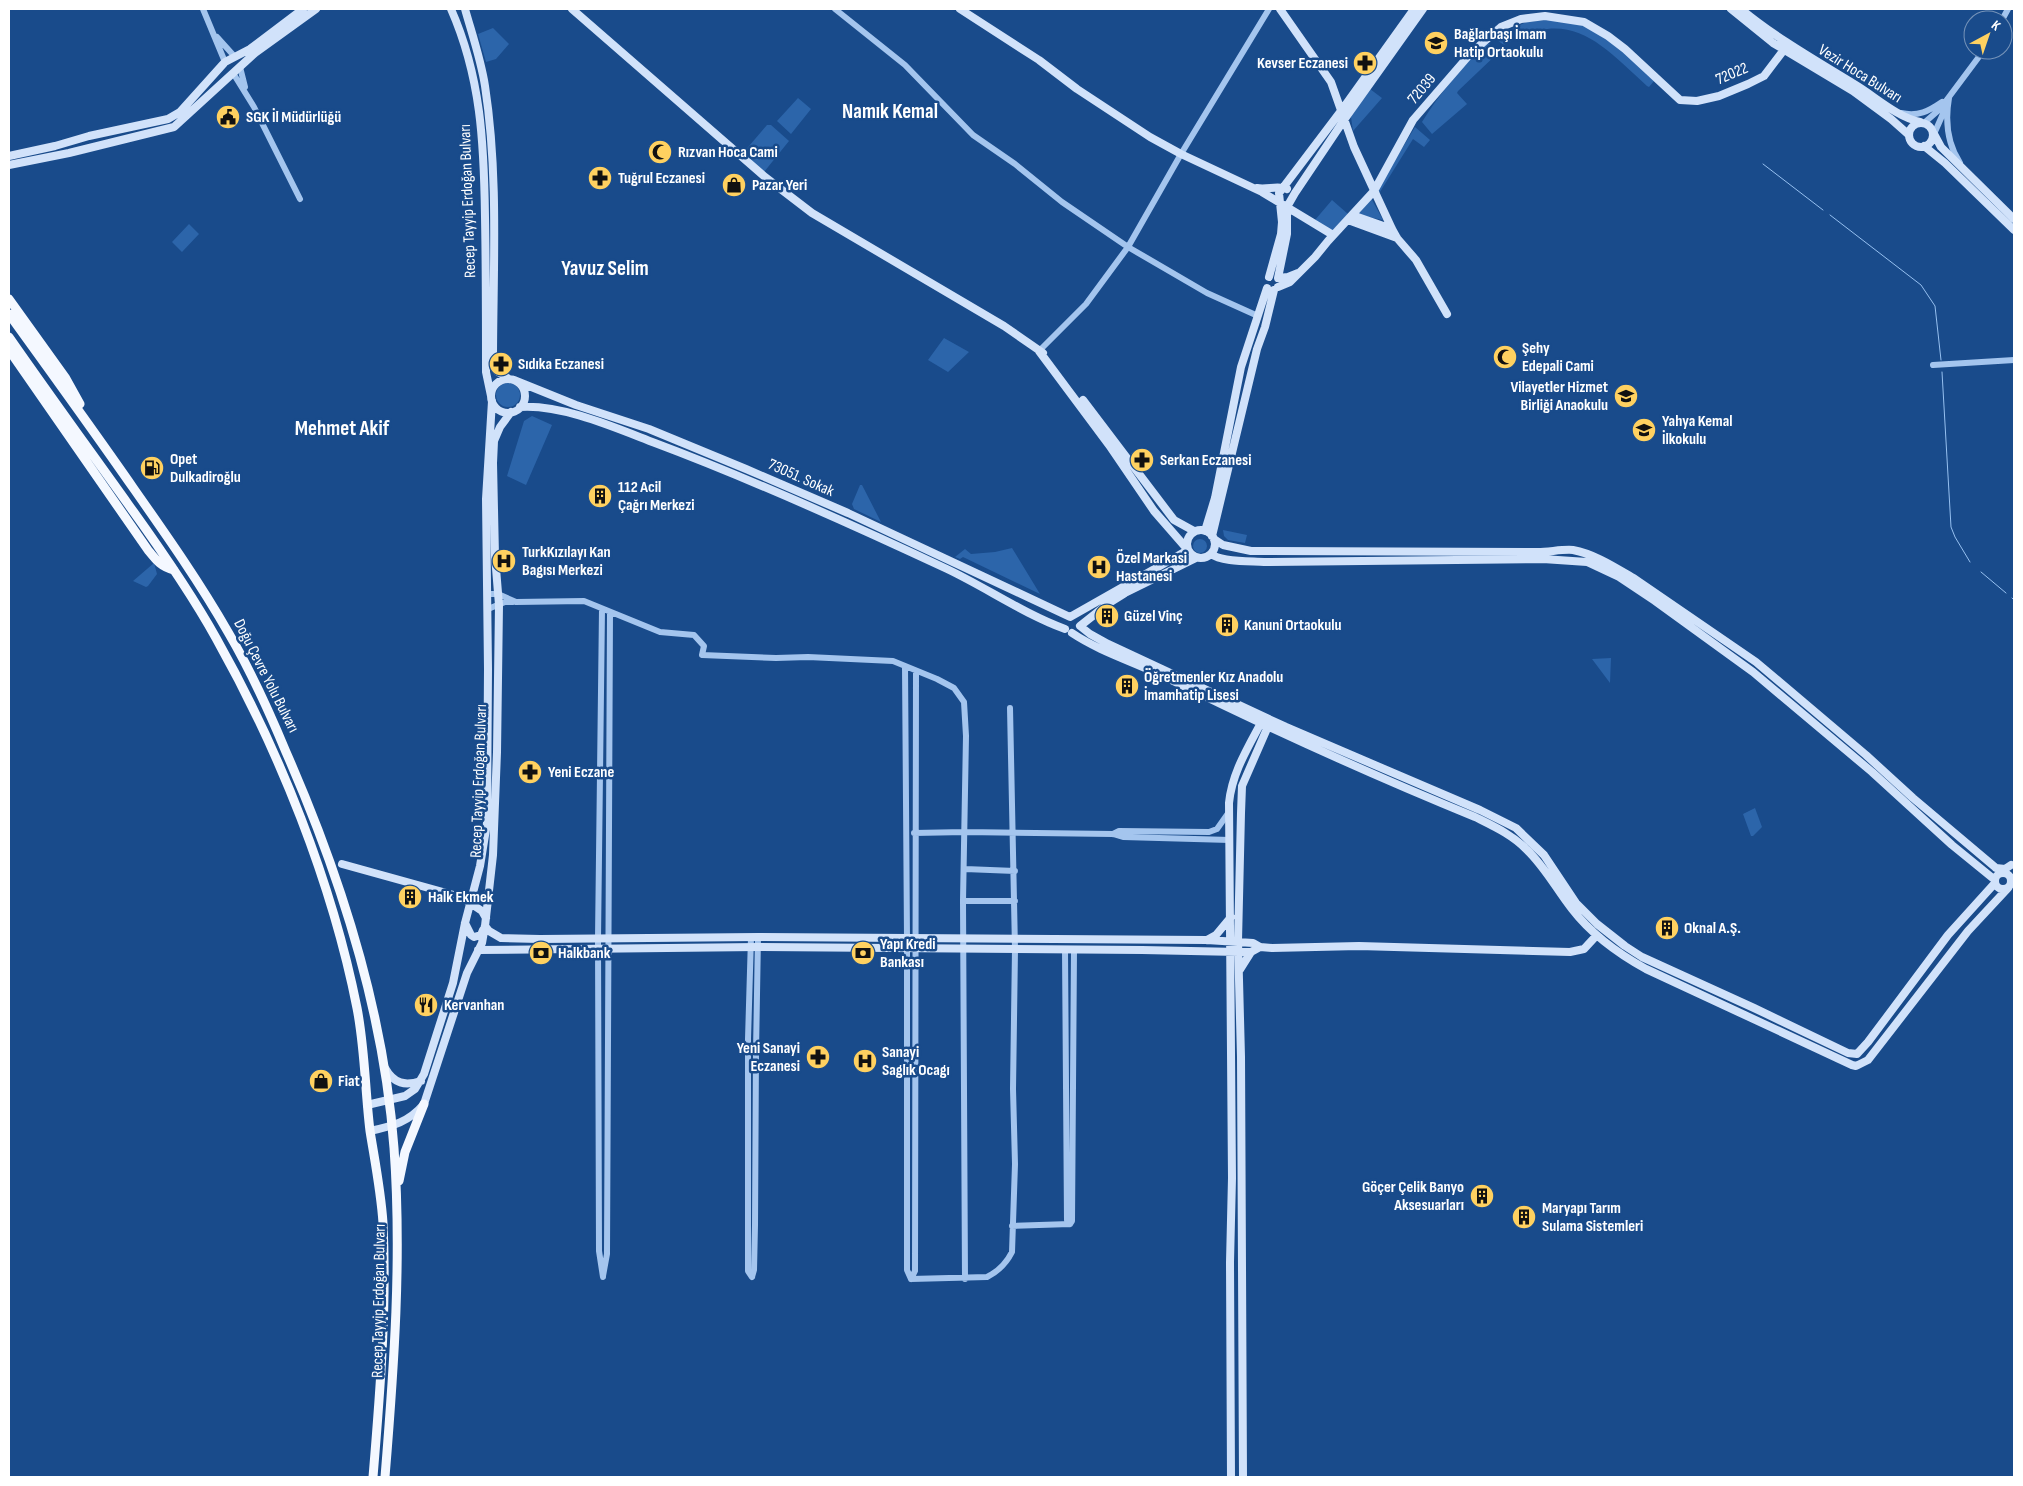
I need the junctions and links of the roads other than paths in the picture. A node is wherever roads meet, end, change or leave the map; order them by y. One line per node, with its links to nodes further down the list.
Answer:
1 (203, 9): 15 (street)
2 (303, 9): 17 (main road)
3 (316, 9): 20 (main road)
4 (452, 9): 63 (main road, Recep Tayyip Erdoğan Bulvarı)
5 (463, 9): 62 (main road, Recep Tayyip Erdoğan Bulvarı)
6 (572, 9): 59 (main road)
7 (835, 9): 48 (street)
8 (960, 9): 32 (main road)
9 (1269, 9): 32 (street)
10 (1280, 9): 25 (main road)
11 (1414, 9): 25 (main road)
12 (1423, 9): 27 (main road)
13 (1731, 9): 16 (main road)
14 (1741, 9): 16 (main road)
15 (213, 32): 17 (street); 19 (street)
16 (1786, 47): 24 (main road, 72022); 26 (main road, Vezir Hoca Bulvarı); 30 (main road, Vezir Hoca Bulvarı)
17 (235, 57): 19 (main road); 20 (main road)
18 (1977, 60): 23 (street)
19 (225, 62): 21 (main road); 33 (main road)
20 (240, 67): 21 (main road); 22 (street)
21 (233, 73): 22 (street); 34 (main road)
22 (248, 97): 40 (street)
23 (1950, 97): 26 (street); 28 (street); 29 (street); 35 (street)
24 (1680, 100): 38 (main road, 72039)
25 (1341, 111): 27 (main road); 37 (main road)
26 (1894, 111): 28 (main road, Vezir Hoca Bulvarı)
27 (1344, 120): 38 (main road); 39 (main road)
28 (1922, 123): 29 (main road); 30 (main road)
29 (1934, 134): 31 (main road); 35 (main road)
30 (1909, 135): 31 (main road)
31 (1924, 146): 45 (main road)
32 (1181, 154): 36 (main road); 48 (street)
33 (9, 156)
34 (9, 165)
35 (1964, 170): 43 (main road)
36 (1253, 187): 37 (main road); 41 (main road)
37 (1285, 187): 39 (main road); 41 (main road)
38 (1374, 191): 42 (main road, 72039); 44 (main road)
39 (1295, 193): 41 (main road)
40 (300, 199)
41 (1284, 205): 46 (main road); 50 (main road); 51 (main road)
42 (1350, 218): 44 (main road); 46 (main road, 72039); 47 (main road)
43 (2014, 219)
44 (1392, 228): 47 (main road)
45 (2014, 230)
46 (1334, 235): 49 (main road, 72039)
47 (1398, 238): 55 (main road)
48 (1128, 247): 56 (street); 59 (street)
49 (1301, 271): 51 (main road); 52 (main road, 72039)
50 (1269, 277): 51 (main road); 52 (main road)
51 (1278, 278): 52 (main road)
52 (1273, 288): 56 (main road); 69 (main road)
53 (9, 299): 66 (highway)
54 (9, 314): 66 (highway, Doğu Çevre Yolu Bulvarı)
55 (1447, 314)
56 (1258, 316): 68 (main road)
57 (9, 337): 73 (highway, Doğu Çevre Yolu Bulvarı)
58 (9, 350): 73 (highway)
59 (1039, 351): 67 (main road); 70 (main road)
60 (2014, 360): 61 (street)
61 (1933, 364)
62 (512, 380): 63 (main road); 64 (main road); 81 (main road, 73051. Sokak)
63 (492, 398): 65 (main road); 74 (main road, Recep Tayyip Erdoğan Bulvarı)
64 (520, 407): 65 (main road); 86 (main road)
65 (511, 412): 75 (main road, Recep Tayyip Erdoğan Bulvarı)
66 (88, 422): 141 (highway, Doğu Çevre Yolu Bulvarı)
67 (1194, 531): 68 (main road); 70 (main road)
68 (1205, 531): 69 (main road)
69 (1213, 538): 71 (main road); 106 (main road)
70 (1188, 550): 72 (main road); 78 (main road)
71 (1211, 554): 72 (main road); 107 (main road)
72 (1196, 558): 83 (main road)
73 (174, 570): 145 (highway, Doğu Çevre Yolu Bulvarı)
74 (487, 594): 75 (street); 79 (main road, Recep Tayyip Erdoğan Bulvarı)
75 (498, 594): 76 (street); 77 (main road, Recep Tayyip Erdoğan Bulvarı)
76 (516, 602): 77 (street); 80 (street)
77 (499, 605): 79 (street); 113 (main road, Recep Tayyip Erdoğan Bulvarı)
78 (1085, 607): 81 (main road); 84 (main road)
79 (488, 609): 111 (main road, Recep Tayyip Erdoğan Bulvarı)
80 (602, 609): 82 (street); 120 (street)
81 (1053, 610): 84 (main road, 73051. Sokak)
82 (610, 613): 88 (street); 121 (street)
83 (1092, 616): 85 (main road); 87 (main road)
84 (1070, 617): 85 (main road); 86 (main road)
85 (1080, 626): 86 (main road); 87 (main road)
86 (1068, 631): 91 (main road)
87 (1093, 636): 92 (main road)
88 (905, 666): 89 (street); 118 (street)
89 (916, 671): 97 (street); 98 (street)
90 (1010, 708): 99 (street)
91 (1247, 717): 92 (main road); 94 (main road)
92 (1266, 722): 93 (main road); 94 (main road); 95 (main road); 107 (main road)
93 (1282, 734): 95 (main road); 116 (main road)
94 (1242, 759): 96 (main road)
95 (1251, 764): 115 (main road)
96 (1229, 811): 100 (street); 101 (main road)
97 (965, 832): 98 (street); 99 (street); 104 (street)
98 (914, 833): 118 (street)
99 (1014, 833): 100 (street); 105 (street)
100 (1113, 834): 101 (street)
101 (1230, 840): 112 (main road)
102 (2012, 863): 106 (main road)
103 (342, 864): 111 (main road)
104 (965, 869): 105 (street); 109 (street)
105 (1014, 871): 110 (street)
106 (2000, 871): 107 (main road); 108 (main road)
107 (1992, 882): 108 (main road)
108 (2011, 883): 116 (main road)
109 (963, 901): 110 (street); 119 (street)
110 (1015, 901): 122 (street)
111 (471, 904): 113 (main road); 114 (main road, Recep Tayyip Erdoğan Bulvarı)
112 (1231, 917): 123 (main road); 124 (main road)
113 (486, 922): 114 (main road); 120 (main road); 131 (main road, Recep Tayyip Erdoğan Bulvarı)
114 (465, 923): 142 (main road, Recep Tayyip Erdoğan Bulvarı)
115 (1239, 928): 124 (main road); 125 (main road)
116 (1596, 936): 127 (main road)
117 (754, 937): 118 (main road); 121 (main road); 126 (street)
118 (911, 938): 119 (main road); 129 (street)
119 (964, 938): 122 (main road); 133 (street)
120 (598, 939): 121 (main road); 132 (street)
121 (608, 939): 128 (street)
122 (1015, 939): 123 (main road); 130 (street)
123 (1207, 940): 124 (main road)
124 (1235, 941): 125 (main road); 137 (main road)
125 (1253, 943): 127 (main road)
126 (755, 947): 126 (street); 128 (main road); 129 (main road)
127 (1260, 947): 138 (main road)
128 (608, 949): 132 (main road); 132 (street)
129 (911, 949): 133 (main road); 151 (street)
130 (1015, 949): 133 (main road); 134 (main road); 150 (street)
131 (478, 950): 132 (main road); 144 (main road, Recep Tayyip Erdoğan Bulvarı)
132 (598, 950)
133 (964, 950): 151 (street)
134 (1065, 950): 135 (main road); 149 (street)
135 (1074, 950): 136 (main road); 149 (street)
136 (1202, 950): 137 (main road); 139 (main road)
137 (1235, 952): 138 (main road); 139 (main road); 140 (main road)
138 (1251, 952): 140 (main road)
139 (1230, 970): 154 (main road)
140 (1239, 971): 155 (main road)
141 (384, 1066): 142 (main road); 143 (highway, Doğu Çevre Yolu Bulvarı)
142 (421, 1081): 143 (main road)
143 (388, 1102): 145 (main road); 146 (highway, Recep Tayyip Erdoğan Bulvarı)
144 (424, 1104): 146 (main road, Recep Tayyip Erdoğan Bulvarı); 148 (highway)
145 (367, 1105): 147 (highway, Recep Tayyip Erdoğan Bulvarı)
146 (391, 1126): 147 (main road, Recep Tayyip Erdoğan Bulvarı); 148 (highway, Recep Tayyip Erdoğan Bulvarı)
147 (370, 1131): 152 (highway, Recep Tayyip Erdoğan Bulvarı)
148 (396, 1194): 153 (highway, Recep Tayyip Erdoğan Bulvarı)
149 (1070, 1224): 150 (street)
150 (1012, 1226): 151 (street)
151 (965, 1278)
152 (373, 1477)
153 (385, 1477)
154 (1231, 1477)
155 (1243, 1477)

